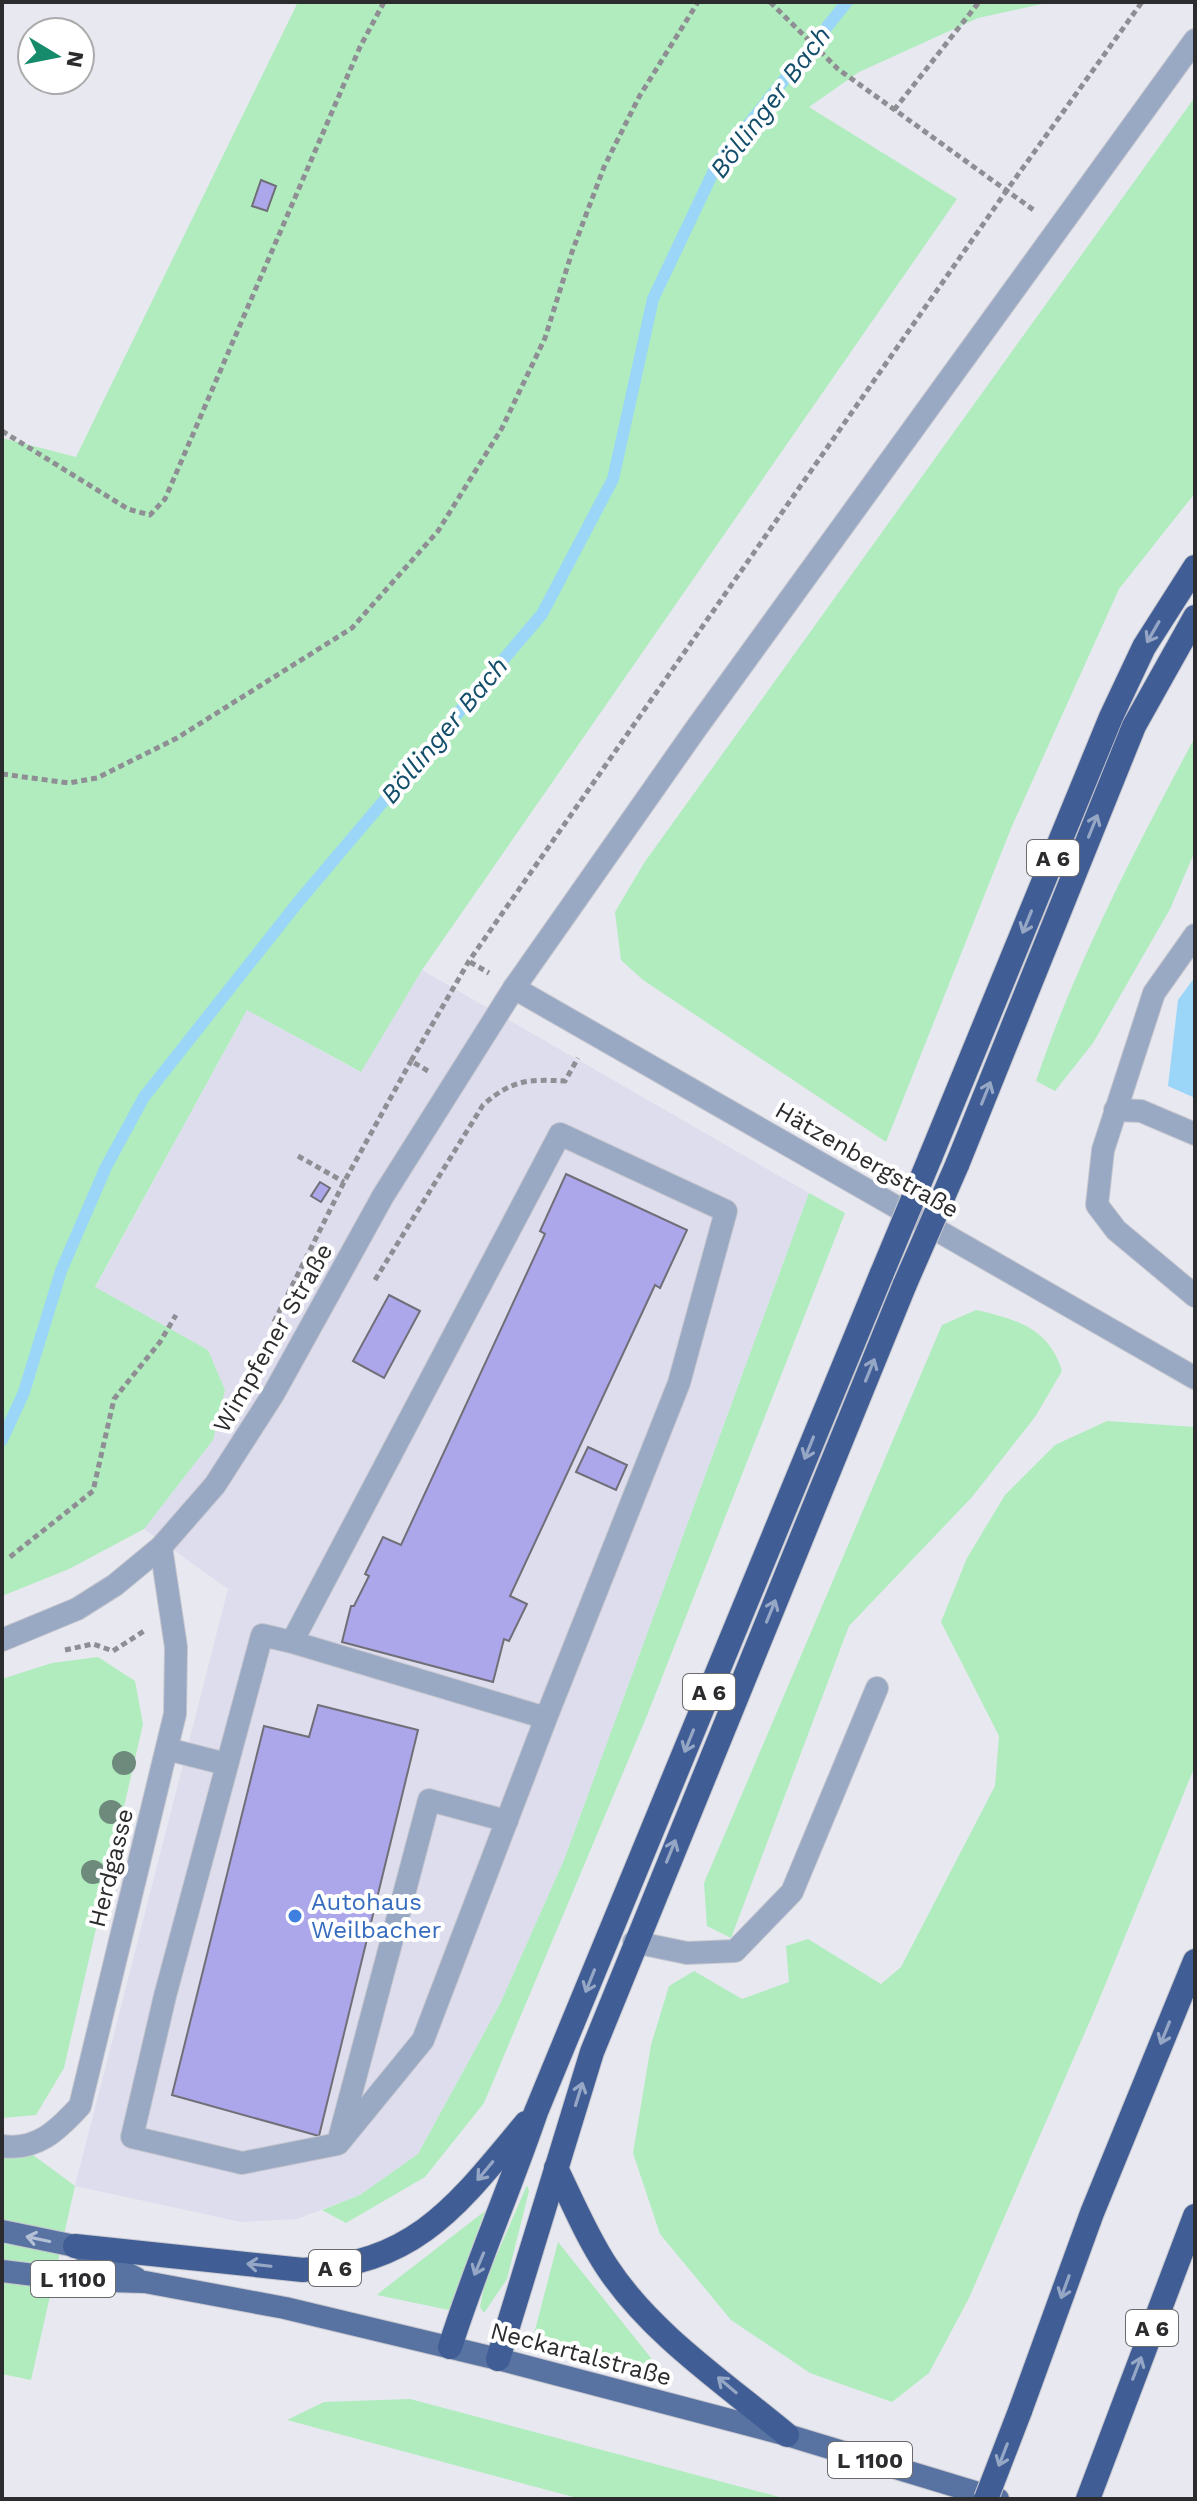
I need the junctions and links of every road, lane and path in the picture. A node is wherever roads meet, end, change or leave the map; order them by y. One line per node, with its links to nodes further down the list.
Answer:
1 (384, 2): 9 (path)
2 (698, 2): 12 (path)
3 (770, 2): 7 (path)
4 (979, 2): 7 (path)
5 (1142, 2): 8 (path)
6 (1195, 40): 15 (street, Wimpfener Straße)
7 (894, 110): 8 (path)
8 (1007, 190): 14 (path)
9 (2, 431)
10 (1195, 567): 40 (highway, A 6, one-way to 40, bridge)
11 (1195, 617): 38 (highway, one-way to 11, bridge)
12 (2, 774)
13 (1195, 935): 19 (street)
14 (469, 961)
15 (514, 988): 16 (street, Hätzenbergstraße); 27 (street, Wimpfener Straße)
16 (593, 1033): 18 (path); 26 (street, Hätzenbergstraße)
17 (411, 1061): 22 (path)
18 (483, 1105)
19 (1115, 1110): 20 (street); 23 (street)
20 (1195, 1134)
21 (298, 1156): 22 (path)
22 (344, 1182): 25 (path)
23 (1195, 1296)
24 (176, 1315): 28 (path)
25 (270, 1332)
26 (1195, 1378)
27 (161, 1547): 29 (street, Herdgasse); 30 (street, Wimpfener Straße)
28 (10, 1557)
29 (170, 1614): 32 (path); 35 (street, Herdgasse)
30 (2, 1640)
31 (292, 1642): 34 (street); 34 (street); 36 (street)
32 (52, 1653)
33 (877, 1688): 38 (street)
34 (546, 1718): 37 (street)
35 (167, 1749): 36 (street); 42 (street, Herdgasse)
36 (226, 1764): 41 (street)
37 (507, 1821): 41 (street); 41 (street)
38 (634, 1942): 43 (highway, one-way to 38)
39 (1195, 1961): 52 (highway, one-way to 52, bridge)
40 (536, 2112): 46 (highway, A 6, one-way to 46); 49 (highway, one-way to 49)
41 (338, 2144)
42 (2, 2146)
43 (556, 2168): 50 (highway); 51 (highway, one-way to 43)
44 (1195, 2216): 54 (highway, A 6, one-way to 44)
45 (2, 2231): 46 (main road, Neckartalstraße / L 1100, one-way to 45)
46 (75, 2246): 48 (main road, Neckartalstraße / L 1100)
47 (2, 2271): 48 (main road, Neckartalstraße / L 1100)
48 (145, 2282): 49 (main road, Neckartalstraße / L 1100)
49 (450, 2347): 50 (main road, Neckartalstraße / L 1100)
50 (498, 2359): 51 (main road, Neckartalstraße / L 1100)
51 (787, 2435): 53 (main road, Neckartalstraße / L 1100)
52 (986, 2499)
53 (998, 2499)
54 (1088, 2499)

